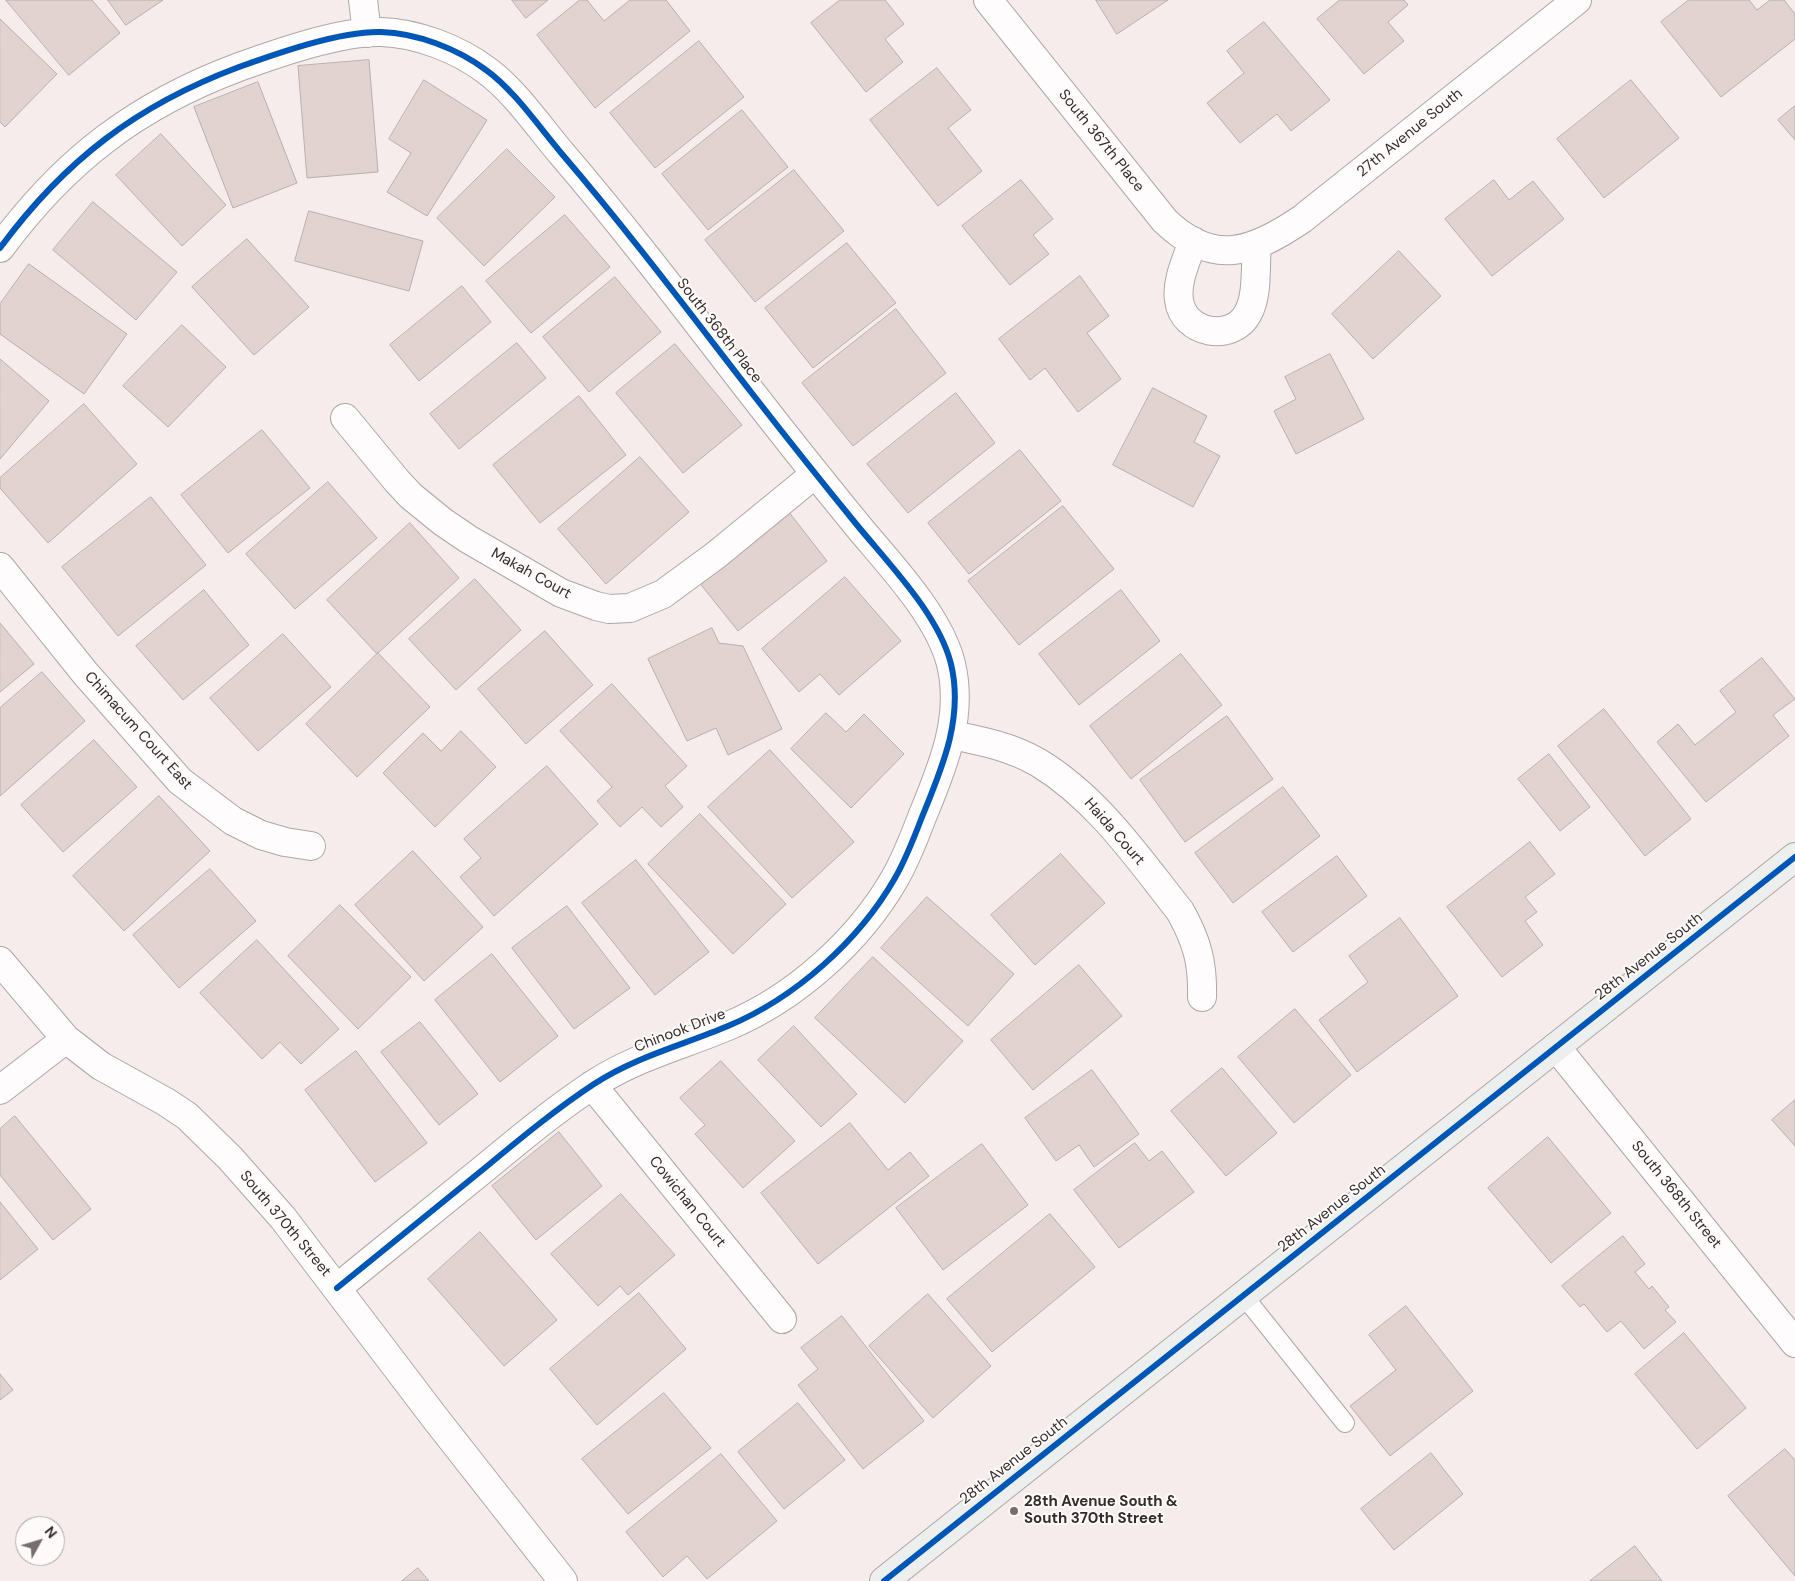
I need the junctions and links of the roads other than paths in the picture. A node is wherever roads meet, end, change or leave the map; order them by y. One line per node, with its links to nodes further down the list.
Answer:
1 (363, 0): 4 (street)
2 (988, 0): 5 (street, South 367th Place)
3 (1577, 0): 6 (street, 27th Avenue South)
4 (366, 33): 7 (street, South 368th Place); 9 (street, South 368th Place)
5 (1193, 241): 6 (street, South 367th Place); 6 (street)
6 (1246, 247)
7 (0, 248)
8 (346, 418): 9 (street, Makah Court)
9 (815, 474): 11 (street, South 368th Place)
10 (0, 567): 12 (street, Chimacum Court East)
11 (952, 735): 15 (street, Haida Court); 18 (street, Chinook Drive)
12 (311, 846)
13 (1795, 857): 17 (street, 28th Avenue South)
14 (0, 962): 16 (street, South 370th Street)
15 (1202, 997)
16 (66, 1039): 19 (street); 20 (street, South 370th Street)
17 (1556, 1046): 21 (street, 28th Avenue South); 23 (street, South 368th Street)
18 (592, 1085): 20 (street, Chinook Drive); 22 (street, Cowichan Court)
19 (0, 1090)
20 (337, 1288): 25 (street, South 370th Street)
21 (1243, 1295): 24 (lane); 26 (street, 28th Avenue South)
22 (782, 1318)
23 (1795, 1343)
24 (1346, 1423)
25 (564, 1581)
26 (884, 1581)

